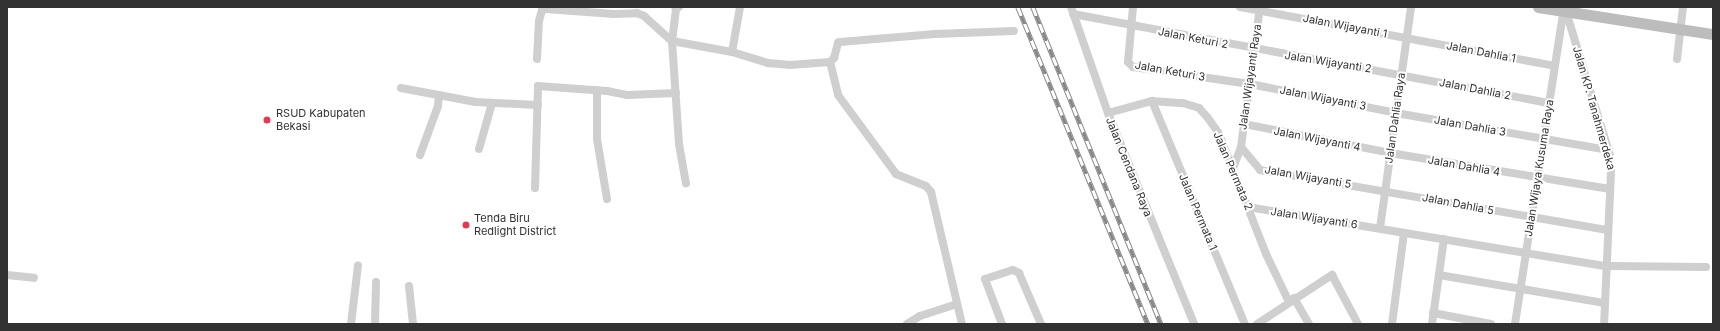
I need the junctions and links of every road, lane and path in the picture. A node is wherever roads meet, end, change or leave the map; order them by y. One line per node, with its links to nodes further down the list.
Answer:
1 (679, 7): 16 (street)
2 (740, 7): 18 (street)
3 (1133, 7): 11 (street, Jalan Keturi 3)
4 (1240, 7): 8 (street, Jalan Wijayanti 1)
5 (1411, 7): 15 (street, Jalan Dahlia Raya)
6 (1538, 7): 10 (main road)
7 (1683, 7): 12 (street)
8 (1260, 9): 15 (street, Jalan Wijayanti 1); 17 (street, Jalan Wijayanti Raya)
9 (1072, 10): 11 (street, Jalan Keturi 2); 33 (street, Jalan Cendana Raya)
10 (1566, 10): 12 (main road); 22 (street, Jalan Wijaya Kusuma Raya); 39 (street, Jalan KP. Tanahmerdeka)
11 (1131, 26): 17 (street, Jalan Keturi 2); 24 (street, Jalan Keturi 3)
12 (1680, 28): 14 (main road); 20 (street)
13 (1014, 31): 21 (street)
14 (1713, 34)
15 (1406, 38): 22 (street, Jalan Dahlia 1); 23 (street, Jalan Dahlia Raya)
16 (672, 41): 18 (street); 19 (street); 27 (street)
17 (1254, 50): 23 (street, Jalan Wijayanti 2); 24 (street, Jalan Wijayanti Raya)
18 (732, 52): 21 (street)
19 (537, 59)
20 (1677, 59)
21 (830, 62): 67 (street)
22 (1555, 66): 31 (street, Jalan Wijaya Kusuma Raya)
23 (1401, 74): 31 (street, Jalan Dahlia 2); 34 (street, Jalan Dahlia Raya)
24 (1250, 84): 34 (street, Jalan Wijayanti 3); 35 (street, Jalan Wijayanti Raya)
25 (401, 88): 28 (street)
26 (596, 90): 27 (street); 32 (street); 48 (street)
27 (676, 93): 44 (street)
28 (439, 95): 30 (street); 41 (street)
29 (1152, 101): 33 (street, Jalan Permata 2); 42 (street, Jalan Permata 2); 77 (street, Jalan Permata 1)
30 (492, 103): 32 (street); 38 (street)
31 (1549, 103): 36 (street, Jalan Wijaya Kusuma Raya)
32 (538, 105): 45 (street)
33 (1108, 113): 76 (street, Jalan Cendana Raya)
34 (1396, 113): 36 (street, Jalan Dahlia 3); 40 (street, Jalan Dahlia Raya)
35 (1244, 124): 37 (street, Jalan Wijayanti Raya); 40 (street, Jalan Wijayanti 4)
36 (1544, 139): 39 (street, Jalan Dahlia 3); 43 (street, Jalan Wijaya Kusuma Raya)
37 (1241, 147): 42 (street, Jalan Wijayanti Raya); 47 (street, Jalan Wijayanti 5)
38 (479, 149)
39 (1609, 150): 46 (street); 57 (street, Jalan KP. Tanahmerdeka)
40 (1390, 153): 43 (street, Jalan Dahlia 4); 47 (street, Jalan Dahlia Raya)
41 (420, 155)
42 (1233, 168): 49 (street, Jalan Permata 2)
43 (1538, 179): 46 (street, Jalan Dahlia 4); 50 (street, Jalan Wijaya Kusuma Raya)
44 (686, 183)
45 (535, 188)
46 (1610, 189): 52 (street)
47 (1385, 190): 50 (street, Jalan Dahlia 5); 51 (street, Jalan Dahlia Raya)
48 (607, 199)
49 (1248, 207): 51 (street, Jalan Wijayanti 6); 65 (street, Jalan Permata 2)
50 (1532, 217): 52 (street, Jalan Dahlia 5); 55 (street, Jalan Wijaya Kusuma Raya)
51 (1380, 228): 53 (street, Jalan Wijayanti 6)
52 (1608, 230): 57 (street)
53 (1404, 233): 54 (street, Jalan Wijayanti 6); 81 (street)
54 (1444, 239): 55 (street, Jalan Wijayanti 6); 60 (street)
55 (1526, 253): 57 (street, Jalan Wijayanti 6); 64 (street, Jalan Wijaya Kusuma Raya)
56 (358, 265): 69 (street)
57 (1608, 266): 58 (street, Jalan Wijayanti 6); 66 (street); 86 (street, Jalan KP. Tanahmerdeka)
58 (1706, 267)
59 (7, 275): 61 (street)
60 (1439, 275): 64 (street); 68 (street)
61 (34, 278)
62 (376, 282): 70 (street)
63 (409, 286): 71 (street)
64 (1520, 290): 66 (street); 84 (street, Jalan Wijaya Kusuma Raya)
65 (1291, 300): 78 (street); 79 (street, Jalan Permata 2); 80 (street)
66 (1604, 303): 85 (street)
67 (956, 304): 72 (street); 73 (street)
68 (1433, 313): 82 (street); 83 (street)
69 (351, 324)
70 (375, 324)
71 (412, 324)
72 (907, 324)
73 (962, 324)
74 (1002, 324): 75 (street)
75 (1041, 324)
76 (1194, 324)
77 (1245, 324)
78 (1257, 324)
79 (1309, 324)
80 (1358, 324)
81 (1392, 324)
82 (1432, 324)
83 (1491, 324)
84 (1515, 324)
85 (1604, 324)
86 (1609, 324)

